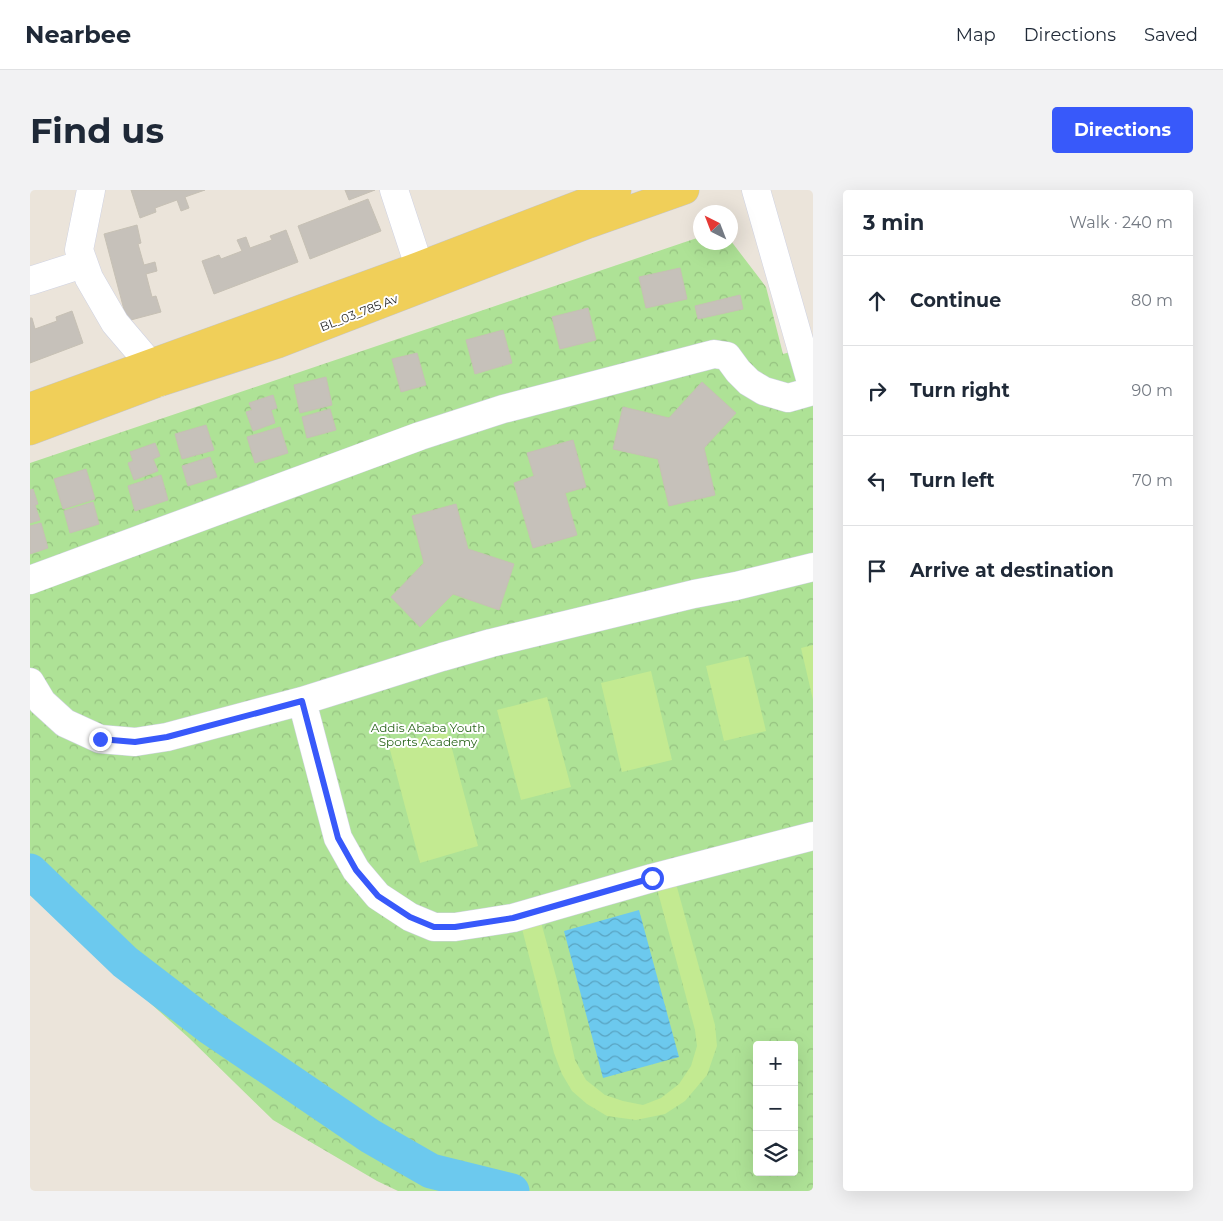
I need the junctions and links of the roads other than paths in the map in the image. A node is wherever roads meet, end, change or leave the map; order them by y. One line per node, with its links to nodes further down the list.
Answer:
1 (91, 190): 6 (street)
2 (394, 190): 7 (street)
3 (617, 190): 7 (main road, BL_03_785 Av)
4 (685, 190): 10 (main road, BL_03_785 Av)
5 (756, 190): 9 (street)
6 (83, 264): 8 (street); 10 (street)
7 (419, 266): 10 (main road, BL_03_785 Av)
8 (30, 281)
9 (803, 315): 11 (street)
10 (154, 373): 12 (main road, BL_03_785 Av); 13 (main road, BL_03_785 Av)
11 (813, 390): 15 (street)
12 (30, 407)
13 (30, 431)
14 (813, 567): 17 (street)
15 (30, 580)
16 (30, 682): 17 (street)
17 (302, 701): 18 (street)
18 (813, 836)

